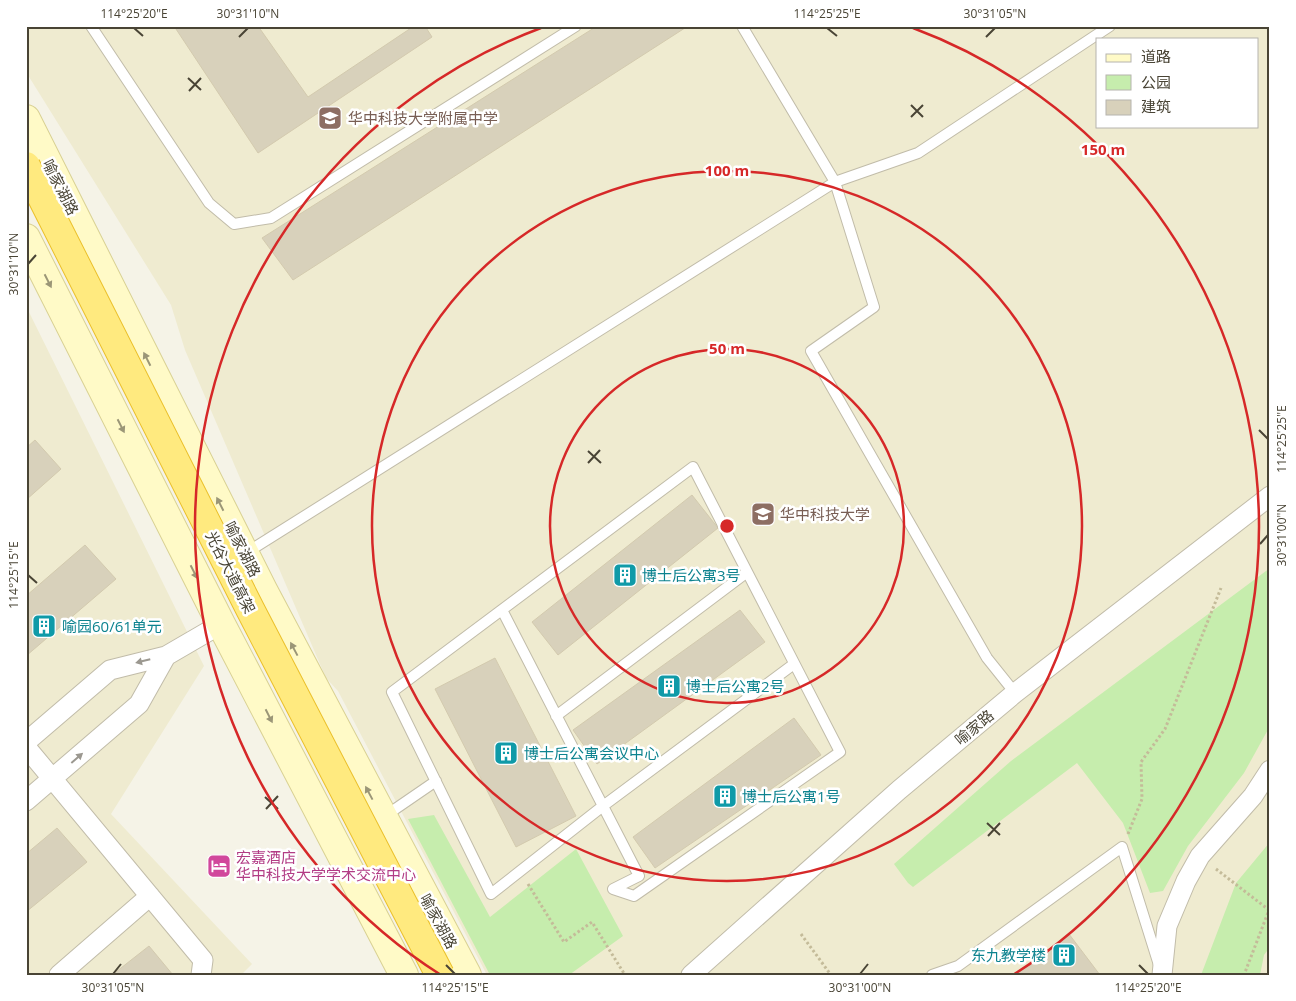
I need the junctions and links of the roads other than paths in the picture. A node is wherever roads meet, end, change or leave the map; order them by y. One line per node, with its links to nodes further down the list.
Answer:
1 (92, 26): 2 (lane)
2 (576, 26)
3 (742, 26): 7 (lane)
4 (1110, 26): 7 (lane)
5 (26, 119): 11 (main road, 喻家湖路, one-way to 5)
6 (26, 166): 34 (highway, 光谷大道高架, bridge)
7 (835, 182): 11 (lane); 17 (lane)
8 (26, 196): 33 (highway, 光谷大道高架)
9 (26, 238): 14 (main road, one-way to 14)
10 (1270, 496): 17 (street, 喻家路)
11 (245, 553): 26 (main road, 喻家湖路, one-way to 11)
12 (746, 573): 13 (lane); 16 (lane); 18 (lane)
13 (502, 610): 18 (lane); 23 (lane)
14 (221, 624): 15 (street); 27 (main road, one-way to 27)
15 (166, 656): 19 (street, one-way to 19); 22 (street, one-way to 15)
16 (794, 664): 25 (lane); 25 (lane)
17 (1015, 693): 36 (street, 喻家路)
18 (556, 716): 25 (lane)
19 (26, 742)
20 (26, 747): 22 (street)
21 (1270, 770): 29 (street)
22 (53, 778): 24 (street); 28 (street)
23 (436, 781): 25 (lane); 26 (lane)
24 (26, 801)
25 (603, 806)
26 (382, 818): 27 (lane); 35 (main road, 喻家湖路)
27 (345, 844): 32 (main road)
28 (150, 896): 30 (street); 31 (street)
29 (1162, 974): 37 (lane)
30 (60, 975)
31 (201, 975)
32 (404, 975)
33 (425, 975)
34 (440, 975)
35 (467, 975)
36 (691, 975)
37 (932, 975)

